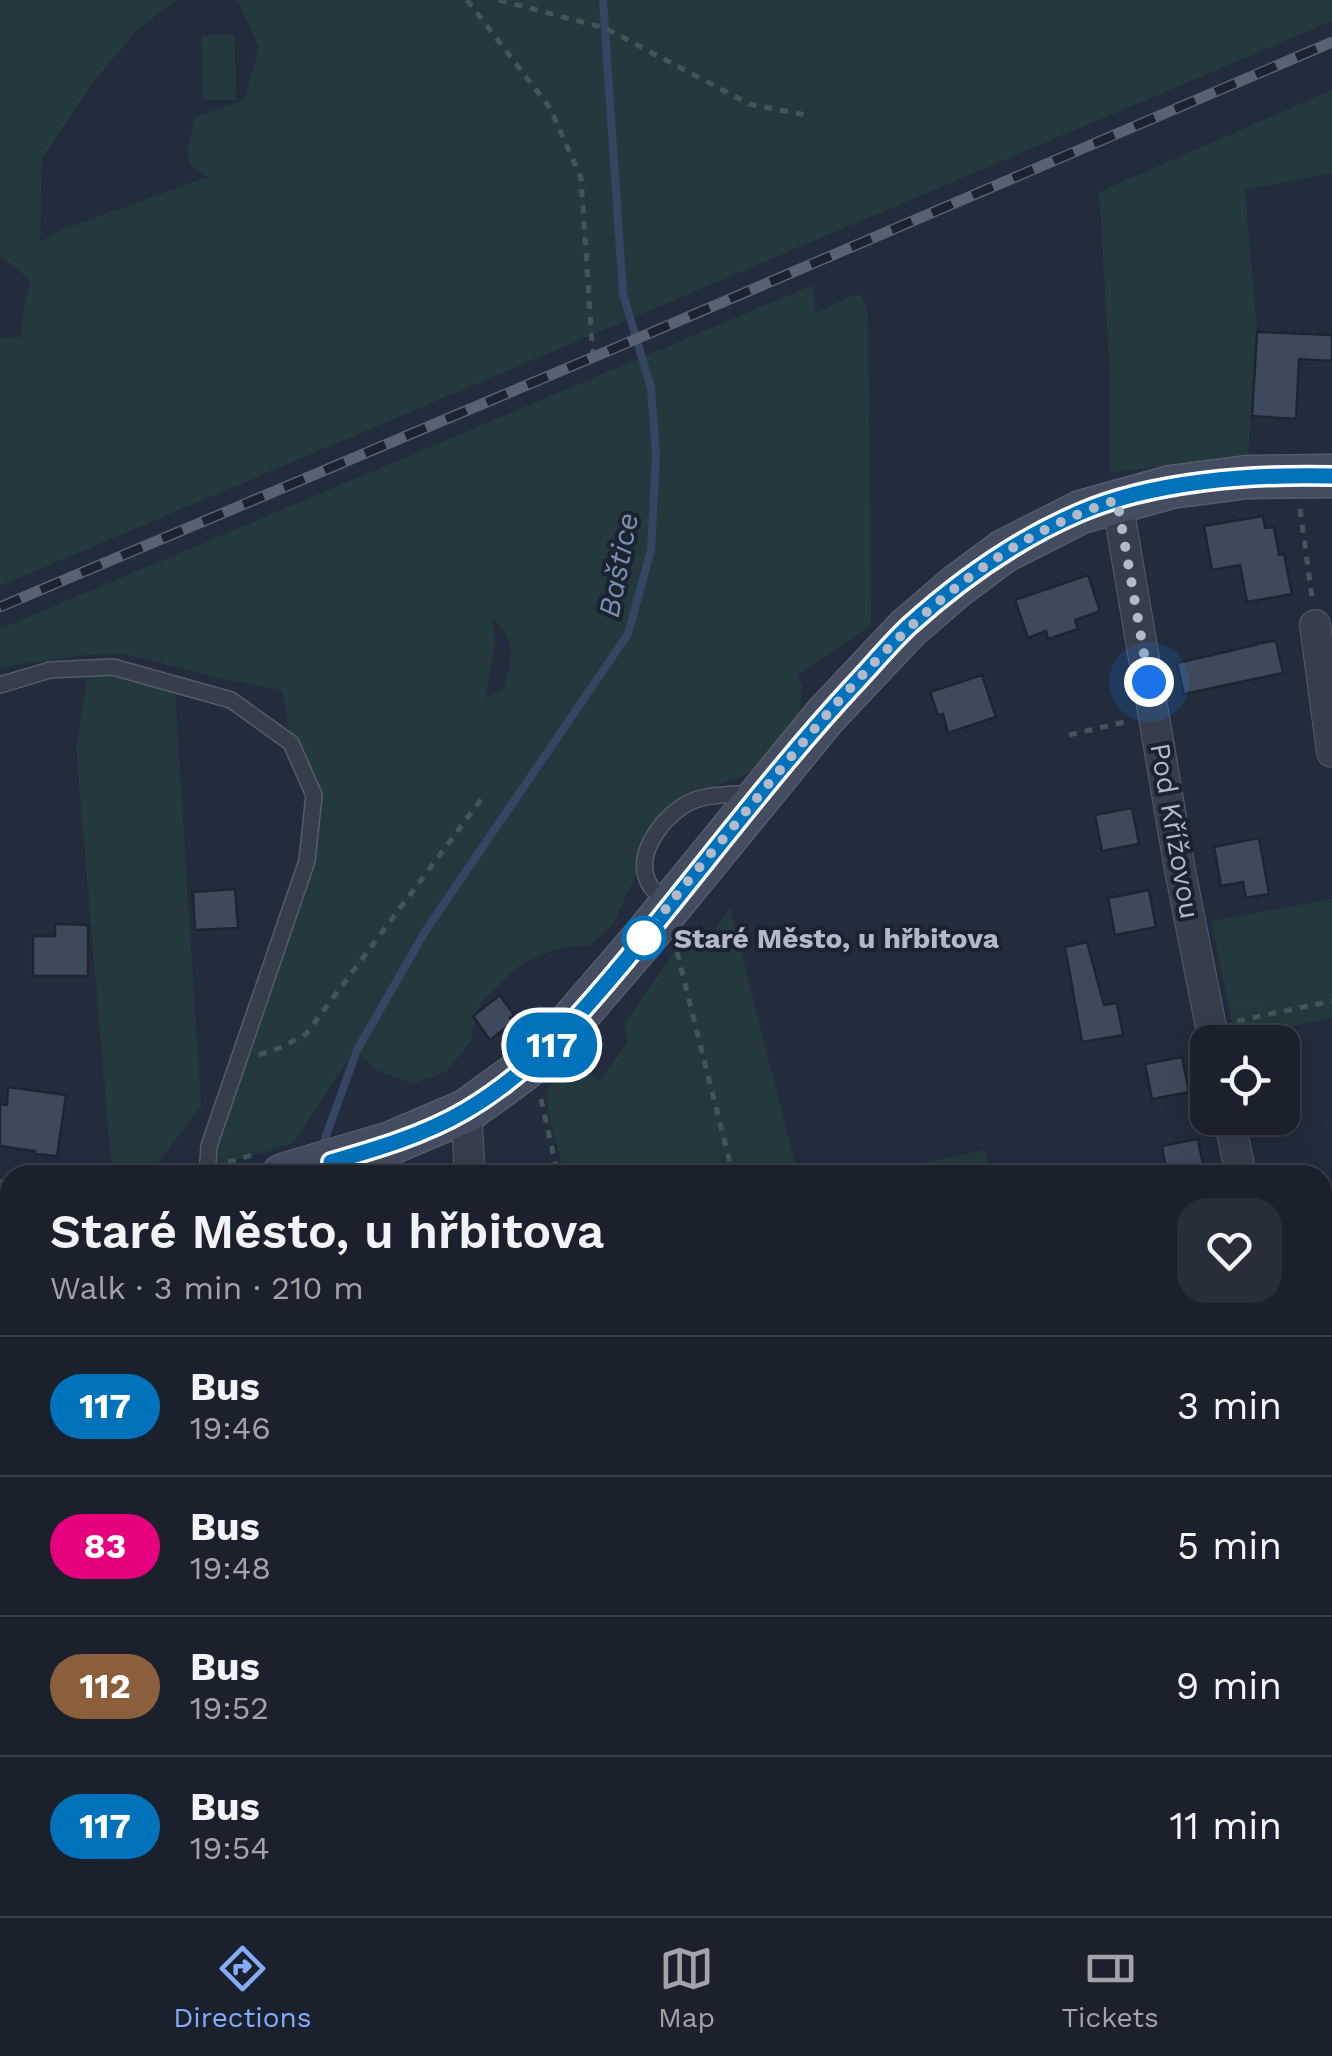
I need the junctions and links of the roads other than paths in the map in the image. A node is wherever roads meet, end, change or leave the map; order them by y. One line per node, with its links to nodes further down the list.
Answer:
1 (1332, 476): 2 (main road)
2 (1117, 500): 6 (main road); 8 (street, Pod Křížovou)
3 (1316, 624): 5 (street)
4 (0, 685): 12 (lane)
5 (1332, 752)
6 (762, 792): 7 (main road); 7 (lane)
7 (673, 924): 9 (main road)
8 (1211, 1025)
9 (466, 1111): 11 (main road); 13 (street)
10 (1233, 1135): 14 (street)
11 (272, 1164)
12 (208, 1165)
13 (469, 1165)
14 (1239, 1165)

